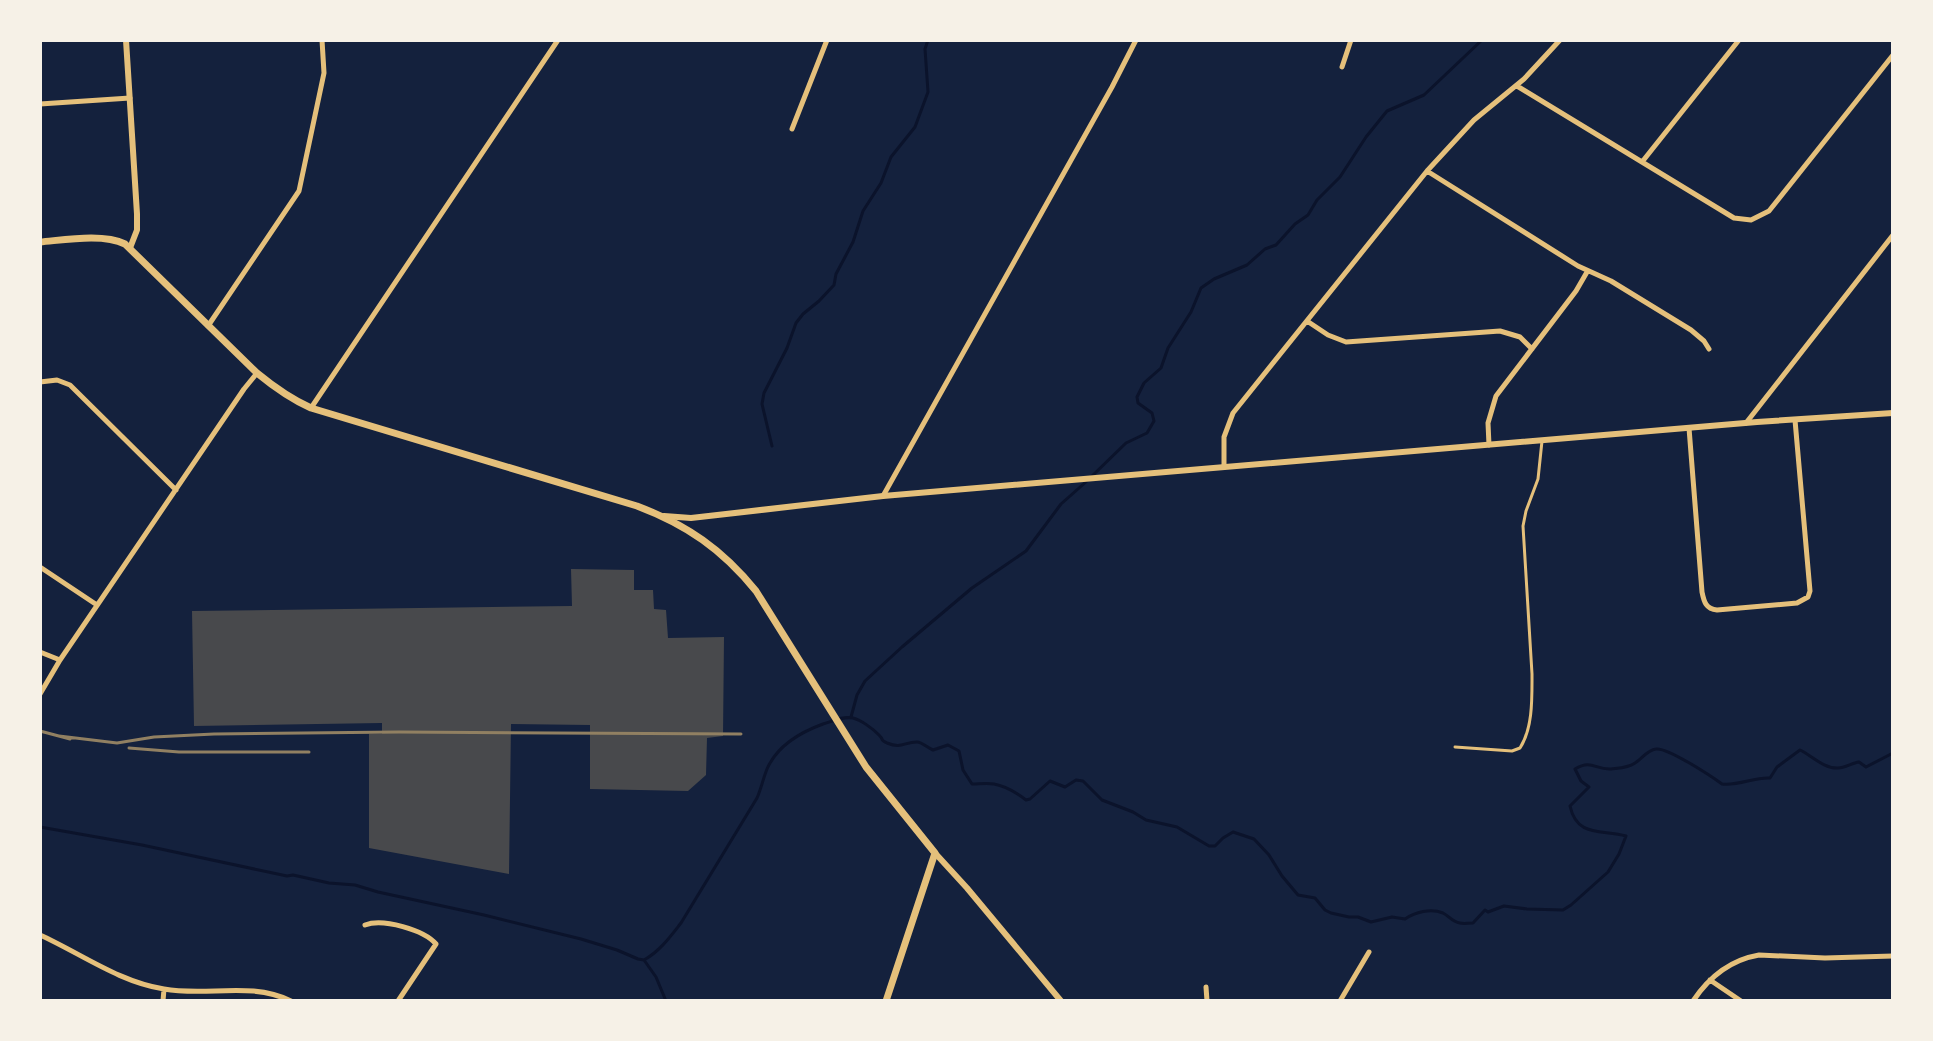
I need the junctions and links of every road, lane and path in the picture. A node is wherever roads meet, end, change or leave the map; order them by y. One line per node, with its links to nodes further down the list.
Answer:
1 (126, 40): 12 (street)
2 (322, 40): 22 (street)
3 (558, 40): 27 (street)
4 (1136, 40): 36 (street)
5 (1351, 40): 10 (street)
6 (1560, 40): 11 (street)
7 (1739, 40): 15 (street)
8 (826, 43): 14 (street)
9 (1893, 55): 15 (street)
10 (1342, 67)
11 (1517, 85): 15 (street); 16 (street)
12 (130, 98): 13 (street); 19 (street)
13 (40, 104)
14 (792, 129)
15 (1642, 162)
16 (1427, 171): 20 (street); 21 (street)
17 (1893, 235): 30 (street)
18 (40, 242): 19 (main road)
19 (130, 248): 22 (main road)
20 (1587, 272): 23 (street); 24 (street)
21 (1307, 321): 23 (street); 34 (street)
22 (208, 326): 25 (main road)
23 (1532, 349): 33 (street)
24 (1709, 349)
25 (257, 373): 27 (main road); 35 (street)
26 (40, 382): 35 (street)
27 (311, 408): 37 (main road)
28 (1893, 413): 29 (street)
29 (1795, 420): 30 (street); 31 (street)
30 (1746, 423): 31 (street)
31 (1689, 428): 32 (street)
32 (1542, 441): 33 (street); 43 (lane)
33 (1489, 445): 34 (street)
34 (1224, 467): 36 (street)
35 (176, 490): 39 (street)
36 (883, 496): 37 (street)
37 (661, 515): 44 (main road)
38 (40, 567): 39 (street)
39 (97, 605): 41 (street)
40 (40, 652): 41 (street)
41 (60, 660): 42 (street)
42 (40, 694)
43 (1455, 747)
44 (935, 853): 55 (main road); 56 (street)
45 (365, 925): 54 (street)
46 (40, 935): 51 (street)
47 (1369, 952): 58 (street)
48 (1893, 956): 49 (street)
49 (1710, 980): 59 (street); 60 (street)
50 (1206, 987): 57 (street)
51 (164, 989): 52 (street); 53 (street)
52 (163, 1001)
53 (291, 1001)
54 (398, 1001)
55 (886, 1001)
56 (1061, 1001)
57 (1207, 1001)
58 (1340, 1001)
59 (1693, 1001)
60 (1741, 1001)

